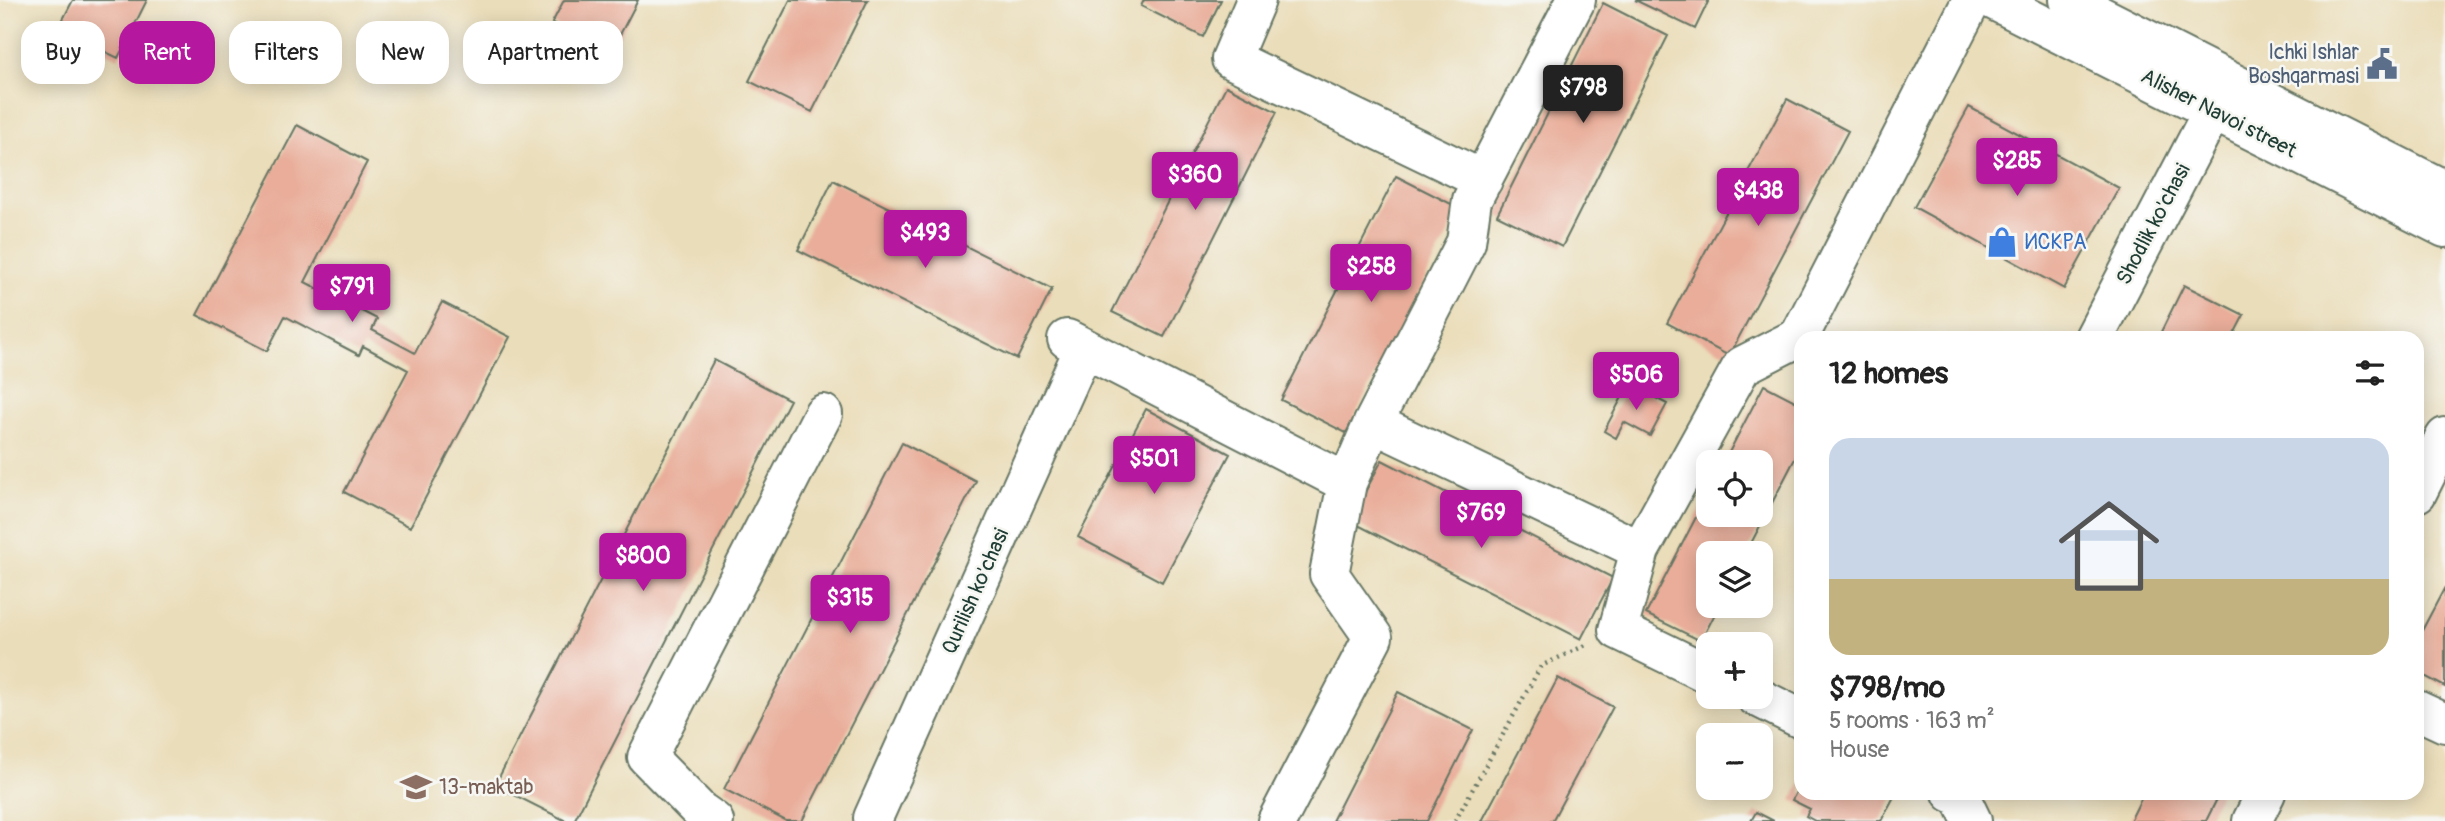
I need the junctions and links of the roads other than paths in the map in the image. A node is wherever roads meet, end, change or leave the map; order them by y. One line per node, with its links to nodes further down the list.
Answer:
1 (1256, 0): 7 (street)
2 (1576, 0): 7 (street)
3 (1972, 0): 10 (street)
4 (1993, 0): 6 (street, Alisher Navoi street)
5 (2068, 0): 8 (street, Alisher Navoi street)
6 (2213, 110): 9 (street, Alisher Navoi street); 11 (street, Shodlik ko'chasi)
7 (1483, 180): 14 (street)
8 (2445, 190)
9 (2445, 228)
10 (1803, 331)
11 (2098, 331)
12 (1794, 340): 18 (street)
13 (823, 414): 26 (street)
14 (1373, 424): 17 (street); 18 (street)
15 (2445, 437): 16 (street)
16 (2424, 479)
17 (1347, 483): 25 (street, Qurilish ko'chasi); 27 (street)
18 (1640, 550): 19 (street)
19 (1696, 668)
20 (1773, 705): 22 (street)
21 (2424, 713): 23 (street)
22 (1794, 716)
23 (2445, 723)
24 (2262, 800): 28 (street)
25 (869, 820)
26 (714, 821)
27 (1277, 821)
28 (2252, 821)

